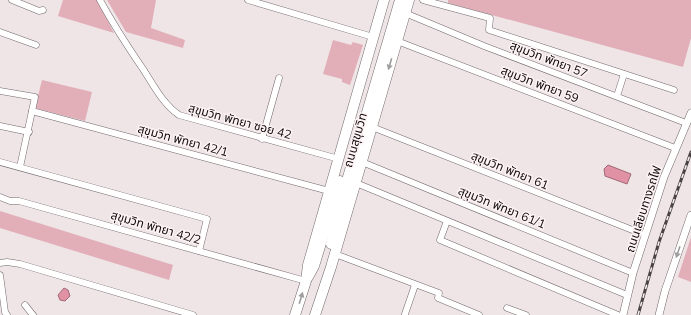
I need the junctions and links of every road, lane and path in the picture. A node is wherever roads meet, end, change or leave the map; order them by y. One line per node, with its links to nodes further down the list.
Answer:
1 (12, 0): 9 (street)
2 (100, 0): 26 (street, สุขุมวิท พัทยา ซอย 42)
3 (248, 0): 12 (street)
4 (384, 0): 12 (highway, ถนนสุขุมวิท)
5 (393, 0): 43 (highway, ถนนสุขุมวิท)
6 (400, 0): 45 (highway, ถนนสุขุมวิท)
7 (409, 0): 10 (highway, ถนนสุขุมวิท)
8 (422, 0): 15 (street)
9 (43, 10)
10 (405, 13): 13 (highway, ถนนสุขุมวิท); 19 (street, สุขุมวิท พัทยา 57)
11 (0, 32): 14 (street)
12 (373, 37): 28 (highway, ถนนสุขุมวิท)
13 (397, 41): 24 (highway, ถนนสุขุมวิท, one-way to 24); 27 (street, สุขุมวิท พัทยา 59)
14 (36, 45)
15 (624, 74): 17 (street); 19 (street)
16 (278, 78): 26 (street)
17 (674, 90)
18 (0, 91): 20 (street)
19 (617, 96): 22 (street, สุขุมวิท พัทยา 57)
20 (32, 111): 25 (street); 33 (street, สุขุมวิท พัทยา 42/1)
21 (691, 113): 22 (street, ถนนเลียบทางรถไฟ)
22 (686, 123): 27 (street, ถนนเลียบทางรถไฟ)
23 (0, 126): 25 (street)
24 (372, 127): 30 (highway, ถนนสุขุมวิท); 37 (street, สุขุมวิท พัทยา 61)
25 (29, 132): 31 (street)
26 (262, 139): 28 (street, สุขุมวิท พัทยา ซอย 42)
27 (675, 148): 41 (street, ถนนเลียบทางรถไฟ)
28 (339, 159): 33 (highway, ถนนสุขุมวิท)
29 (0, 162): 31 (street)
30 (362, 162): 32 (highway, ถนนสุขุมวิท); 41 (street, สุขุมวิท พัทยา 61/1)
31 (20, 167): 38 (street)
32 (356, 183): 36 (street); 39 (highway, ถนนสุขุมวิท)
33 (329, 191): 43 (highway, ถนนสุขุมวิท)
34 (0, 197): 38 (street, สุขุมวิท พัทยา 42/2)
35 (691, 215): 59 (street, one-way to 59)
36 (447, 221): 46 (street); 57 (street)
37 (640, 233)
38 (199, 251): 43 (street, สุขุมวิท พัทยา 42/2)
39 (335, 254): 44 (street); 45 (highway, ถนนสุขุมวิท)
40 (0, 263): 52 (street)
41 (633, 273): 46 (street, ถนนเลียบทางรถไฟ)
42 (0, 275): 50 (street)
43 (306, 280): 53 (highway, ถนนสุขุมวิท, one-way to 43)
44 (415, 284): 49 (street); 55 (street)
45 (323, 286): 54 (highway, ถนนสุขุมวิท)
46 (627, 295): 58 (street, ถนนเลียบทางรถไฟ)
47 (25, 305): 51 (street)
48 (507, 308): 56 (street)
49 (404, 314)
50 (7, 315)
51 (33, 315)
52 (193, 315)
53 (295, 315)
54 (315, 315)
55 (478, 315)
56 (526, 315)
57 (618, 315)
58 (622, 315)
59 (659, 315)

